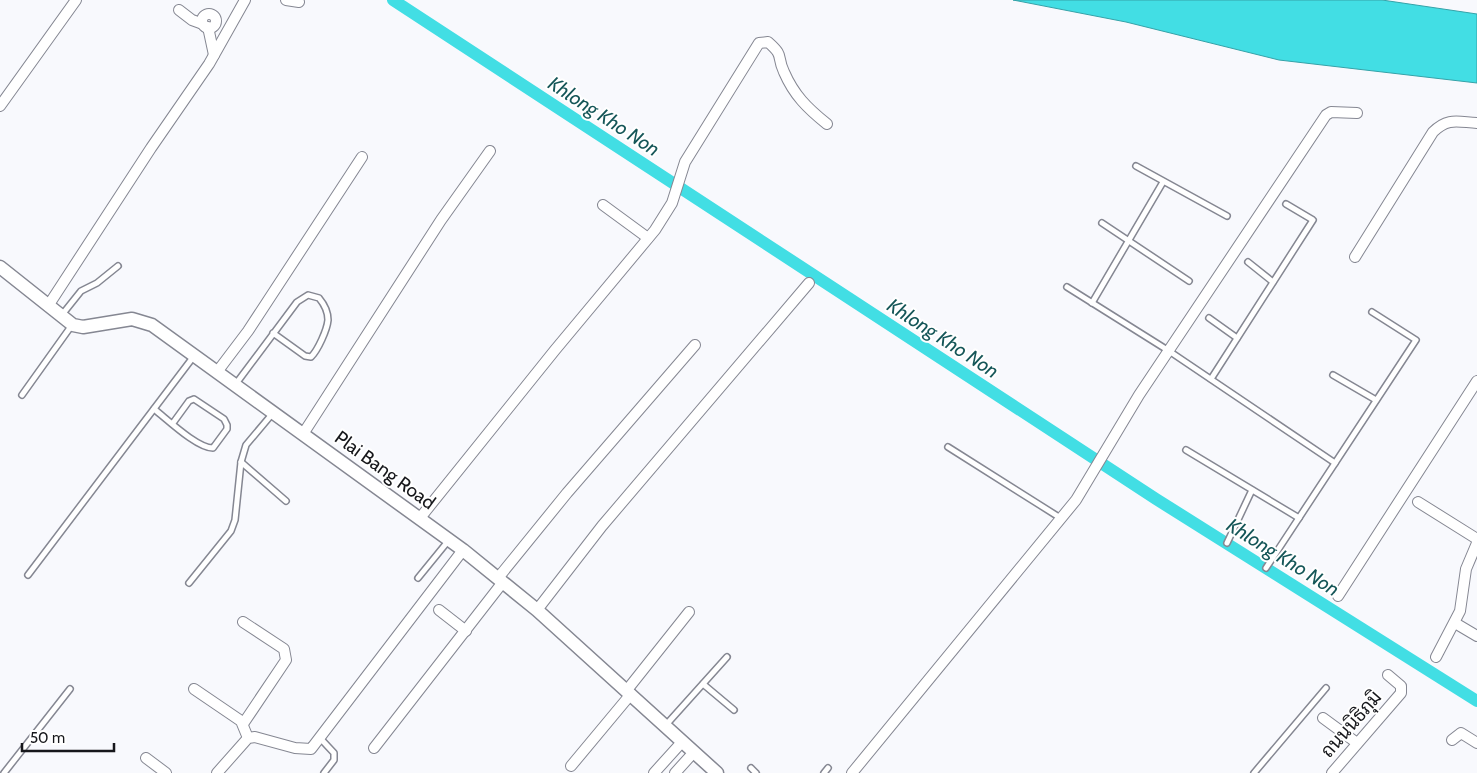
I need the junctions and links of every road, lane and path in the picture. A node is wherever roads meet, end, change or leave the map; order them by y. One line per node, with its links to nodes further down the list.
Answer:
1 (76, 0): 7 (street)
2 (245, 0): 6 (street)
3 (286, 0): 4 (street)
4 (299, 2)
5 (179, 10): 6 (street)
6 (214, 55): 30 (street)
7 (0, 106)
8 (1357, 113): 38 (street)
9 (1477, 123): 21 (street)
10 (827, 124): 19 (street)
11 (490, 152): 50 (street)
12 (362, 157): 40 (street)
13 (1136, 166): 14 (lane)
14 (1163, 182): 17 (lane); 20 (lane)
15 (1286, 204): 26 (lane)
16 (603, 205): 19 (street)
17 (1227, 216)
18 (1102, 223): 20 (lane)
19 (648, 238): 58 (street)
20 (1128, 242): 25 (lane); 29 (lane)
21 (1355, 257)
22 (1248, 262): 26 (lane)
23 (118, 266): 32 (lane)
24 (0, 267): 30 (street)
25 (1189, 281)
26 (1273, 282): 36 (lane)
27 (809, 283): 73 (street)
28 (1068, 287): 29 (lane)
29 (1092, 303): 38 (lane)
30 (48, 306): 32 (street)
31 (1372, 312): 46 (lane)
32 (60, 316): 34 (street)
33 (1209, 318): 36 (lane)
34 (73, 325): 39 (street, Plai Bang Road); 45 (lane)
35 (273, 334): 35 (lane); 44 (lane)
36 (1237, 338): 42 (lane)
37 (695, 345): 69 (street)
38 (1169, 351): 42 (lane); 60 (street)
39 (194, 356): 40 (street, Plai Bang Road); 47 (lane)
40 (217, 372): 44 (street, Plai Bang Road)
41 (1333, 375): 46 (lane)
42 (1211, 379): 54 (lane)
43 (1477, 381): 71 (street)
44 (235, 385): 48 (street, Plai Bang Road)
45 (22, 395)
46 (1376, 400): 54 (lane)
47 (154, 409): 49 (lane); 67 (lane)
48 (273, 412): 50 (street, Plai Bang Road); 53 (lane)
49 (172, 423): 49 (lane)
50 (303, 434): 58 (street, Plai Bang Road)
51 (948, 447): 60 (lane)
52 (1186, 450): 55 (lane)
53 (240, 462): 56 (lane); 70 (lane)
54 (1335, 463): 59 (lane)
55 (1252, 490): 59 (lane); 63 (lane)
56 (286, 501)
57 (1418, 502): 61 (street)
58 (420, 518): 62 (street, Plai Bang Road)
59 (1299, 518): 66 (lane)
60 (1062, 520): 112 (street)
61 (1477, 539)
62 (449, 540): 65 (street, Plai Bang Road); 68 (lane)
63 (1227, 543)
64 (1477, 544): 76 (street)
65 (463, 550): 69 (street, Plai Bang Road); 92 (street)
66 (1266, 568)
67 (28, 575)
68 (418, 578)
69 (500, 580): 73 (street, Plai Bang Road); 77 (street)
70 (189, 583)
71 (1338, 596)
72 (439, 610): 77 (street)
73 (537, 610): 86 (street, Plai Bang Road)
74 (689, 612): 86 (street)
75 (243, 622): 89 (street)
76 (1456, 623): 78 (street); 80 (street)
77 (466, 630): 97 (street)
78 (1477, 636)
79 (727, 657): 82 (lane)
80 (1436, 657)
81 (1388, 675): 95 (street, ถนนนิธิภุมิ)
82 (702, 684): 87 (lane); 90 (lane)
83 (1326, 688): 113 (lane)
84 (70, 689): 103 (lane)
85 (194, 689): 89 (street)
86 (629, 692): 90 (street, Plai Bang Road); 100 (street)
87 (734, 710)
88 (1324, 718): 95 (street)
89 (243, 724): 91 (street)
90 (665, 726): 94 (street, Plai Bang Road)
91 (248, 738): 92 (street); 105 (street)
92 (320, 738): 106 (lane)
93 (1452, 740): 96 (street)
94 (682, 742): 98 (street, Plai Bang Road); 107 (street)
95 (1358, 743): 114 (street, ถนนนิธิภุมิ)
96 (1477, 743)
97 (374, 748)
98 (694, 752): 108 (street); 109 (street, Plai Bang Road)
99 (146, 758): 104 (street)
100 (571, 766)
101 (751, 768): 110 (lane)
102 (828, 768): 111 (lane)
103 (4, 773)
104 (166, 773)
105 (217, 773)
106 (324, 773)
107 (654, 773)
108 (675, 773)
109 (716, 773)
110 (756, 773)
111 (824, 773)
112 (852, 773)
113 (1254, 773)
114 (1332, 773)

